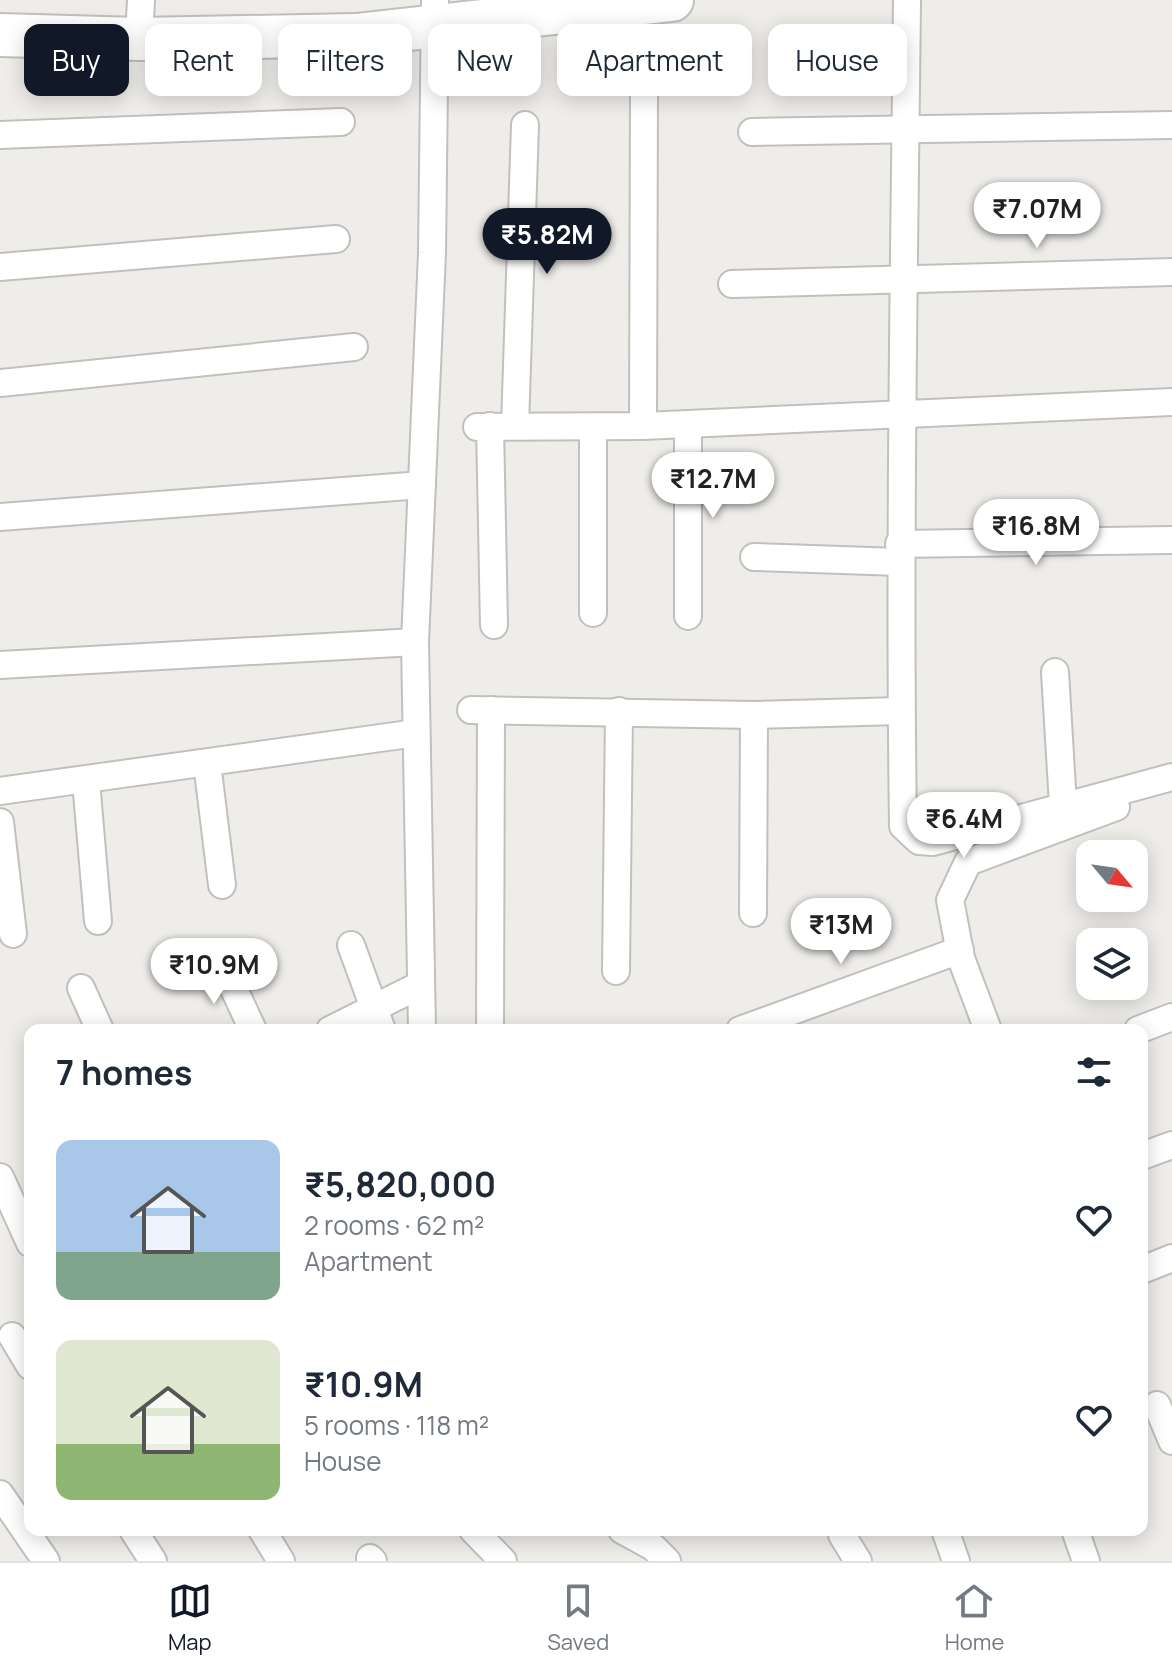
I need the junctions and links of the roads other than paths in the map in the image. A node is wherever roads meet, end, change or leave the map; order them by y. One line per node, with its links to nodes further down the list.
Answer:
1 (672, 0): 3 (main road)
2 (907, 0): 10 (street)
3 (434, 14): 4 (main road); 26 (street)
4 (140, 19): 5 (main road)
5 (0, 35)
6 (644, 96): 24 (street)
7 (341, 122): 12 (street)
8 (525, 125): 23 (street)
9 (1172, 125): 10 (street)
10 (905, 126): 11 (street); 16 (street)
11 (752, 132)
12 (0, 135)
13 (336, 239): 14 (street)
14 (0, 267)
15 (1172, 272): 16 (street)
16 (904, 278): 17 (street); 21 (street)
17 (732, 284)
18 (354, 347): 19 (street)
19 (0, 383)
20 (1172, 402): 21 (street)
21 (904, 416): 22 (street); 29 (street)
22 (688, 424): 24 (street); 32 (street)
23 (494, 426): 25 (street); 33 (street)
24 (643, 426): 25 (street)
25 (593, 427): 31 (street)
26 (422, 485): 27 (street); 34 (street)
27 (0, 517)
28 (1172, 540): 29 (street)
29 (899, 553): 30 (street); 38 (street)
30 (754, 557)
31 (593, 613)
32 (688, 616)
33 (494, 625)
34 (415, 642): 35 (street); 40 (street)
35 (0, 665)
36 (1055, 672): 46 (street)
37 (619, 711): 39 (street); 55 (street); 64 (street)
38 (901, 711): 39 (street); 46 (street)
39 (754, 715): 49 (street)
40 (416, 733): 41 (street); 56 (street)
41 (207, 763): 43 (street); 48 (street)
42 (1172, 777): 44 (street); 46 (street)
43 (86, 781): 45 (street); 50 (street)
44 (1172, 787): 53 (street)
45 (0, 791)
46 (1063, 805)
47 (0, 822): 51 (street)
48 (222, 885)
49 (753, 913)
50 (98, 921)
51 (13, 934)
52 (351, 945): 59 (street)
53 (960, 950): 65 (street); 66 (street)
54 (221, 961): 61 (street)
55 (616, 971)
56 (420, 985): 59 (street); 63 (street)
57 (81, 988): 60 (street)
58 (1172, 1017): 67 (street)
59 (378, 1019): 62 (street)
60 (97, 1024)
61 (250, 1024)
62 (356, 1024)
63 (422, 1024)
64 (490, 1024)
65 (756, 1024)
66 (986, 1024)
67 (1148, 1026)
68 (1172, 1145): 69 (street)
69 (1148, 1154)
70 (0, 1177): 71 (street)
71 (24, 1230)
72 (1172, 1258): 73 (street)
73 (1148, 1268)
74 (14, 1335): 75 (street)
75 (24, 1354)
76 (1157, 1405): 77 (street)
77 (1172, 1441)
78 (0, 1494): 79 (street)
79 (24, 1529)
80 (29, 1536): 89 (street)
81 (137, 1536): 90 (street)
82 (266, 1536): 91 (street)
83 (479, 1536): 92 (street)
84 (629, 1536): 88 (street)
85 (843, 1536): 93 (street)
86 (947, 1536): 94 (street)
87 (1077, 1536): 95 (street)
88 (653, 1556)
89 (46, 1561)
90 (153, 1561)
91 (281, 1561)
92 (503, 1561)
93 (858, 1561)
94 (956, 1561)
95 (1086, 1561)

